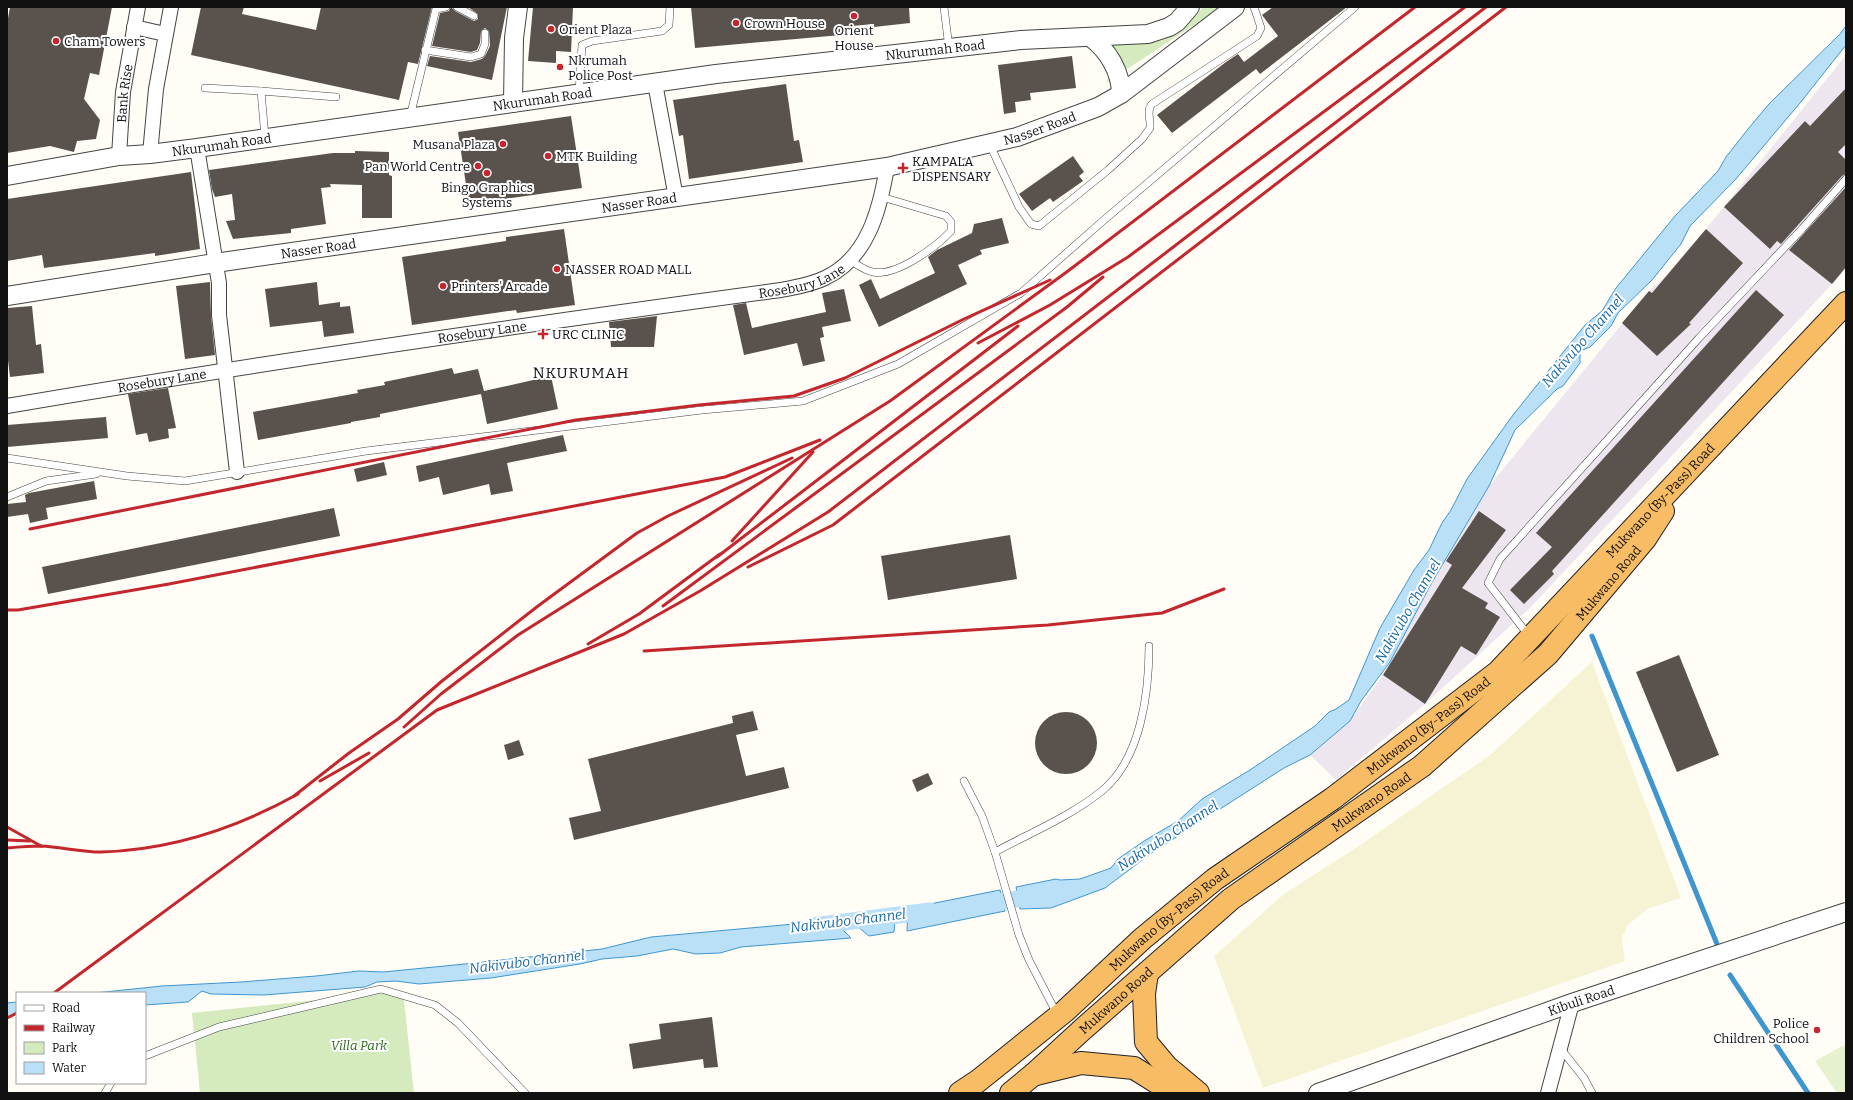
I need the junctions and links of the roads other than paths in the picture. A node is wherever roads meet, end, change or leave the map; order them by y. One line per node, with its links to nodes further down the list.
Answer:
1 (138, 7): 13 (street, Bank Rise)
2 (171, 7): 15 (street)
3 (446, 7): 18 (lane)
4 (457, 7): 12 (lane)
5 (518, 7): 25 (street)
6 (670, 7): 22 (lane)
7 (944, 7): 17 (lane)
8 (1190, 7): 16 (street, Nkurumah Road)
9 (1234, 7): 23 (street, Nasser Road)
10 (1254, 7): 28 (lane)
11 (1355, 7): 45 (lane)
12 (474, 16)
13 (134, 27): 15 (street); 31 (street, Bank Rise)
14 (485, 33): 18 (lane)
15 (165, 34): 30 (street)
16 (1090, 37): 17 (street, Nkurumah Road); 23 (street)
17 (949, 48): 19 (street, Nkurumah Road)
18 (425, 50): 26 (lane)
19 (655, 83): 22 (street, Nkurumah Road); 36 (street)
20 (206, 88): 21 (lane)
21 (261, 92): 24 (lane); 27 (lane)
22 (579, 94): 25 (street, Nkurumah Road)
23 (1121, 94): 28 (street, Nasser Road)
24 (336, 97)
25 (513, 103): 26 (street, Nkurumah Road)
26 (410, 117): 27 (street, Nkurumah Road)
27 (265, 137): 29 (street, Nkurumah Road)
28 (990, 144): 32 (street, Nasser Road)
29 (197, 148): 30 (street, Nkurumah Road); 38 (street)
30 (150, 154): 31 (street, Nkurumah Road)
31 (119, 156): 33 (street, Nkurumah Road)
32 (887, 167): 35 (street, Rosebury Lane); 36 (street, Nasser Road)
33 (7, 176)
34 (1846, 179): 48 (lane)
35 (882, 197): 37 (street, Rosebury Lane); 37 (lane)
36 (676, 198): 38 (street, Nasser Road)
37 (851, 261): 41 (street, Rosebury Lane)
38 (215, 263): 39 (street, Nasser Road); 41 (street)
39 (7, 296)
40 (1846, 303): 44 (highway, Mukwano (By-Pass) Road)
41 (225, 370): 42 (street, Rosebury Lane); 45 (street)
42 (7, 406)
43 (7, 458): 46 (lane)
44 (1689, 469): 48 (highway, Mukwano (By-Pass) Road); 53 (highway, Mukwano Road)
45 (237, 472): 46 (lane)
46 (104, 473): 47 (lane)
47 (7, 498)
48 (1531, 637): 55 (highway, Mukwano (By-Pass) Road)
49 (1149, 646): 51 (lane)
50 (964, 781): 51 (lane)
51 (995, 852): 55 (lane)
52 (1846, 912): 54 (street, Kibuli Road)
53 (1147, 973): 58 (highway, Mukwano Road); 65 (highway)
54 (1572, 1003): 56 (street); 66 (street, Kibuli Road)
55 (1058, 1016): 62 (highway, Mukwano (By-Pass) Road)
56 (1560, 1048): 67 (street); 68 (lane)
57 (146, 1056): 61 (lane)
58 (1034, 1074): 63 (highway, Mukwano Road); 64 (highway)
59 (110, 1084): 60 (lane)
60 (105, 1093)
61 (525, 1093)
62 (960, 1093)
63 (1011, 1093)
64 (1174, 1093)
65 (1198, 1093)
66 (1318, 1093)
67 (1548, 1093)
68 (1592, 1093)

